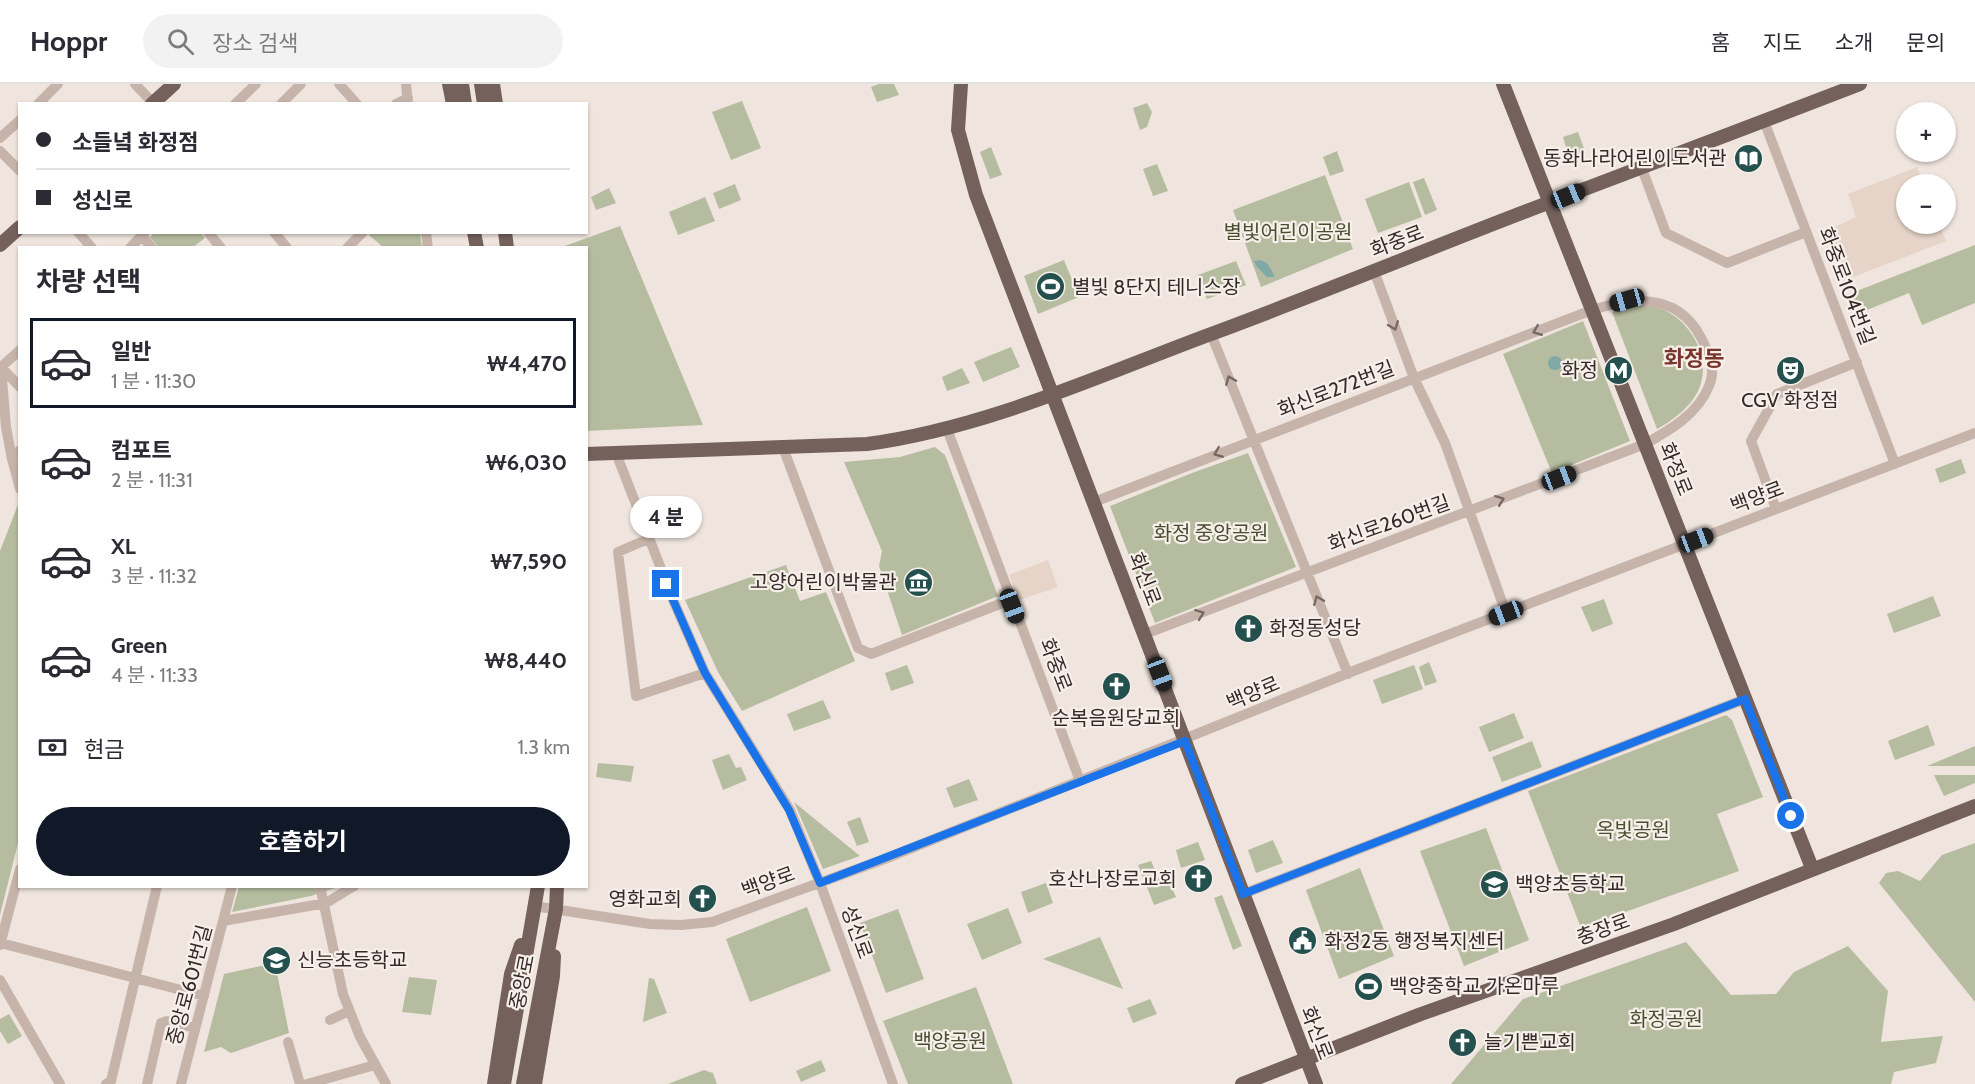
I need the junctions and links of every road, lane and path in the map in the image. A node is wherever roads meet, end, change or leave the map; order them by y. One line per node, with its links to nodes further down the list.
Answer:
1 (58, 84): 16 (street)
2 (135, 84): 17 (street)
3 (174, 84): 18 (main road)
4 (256, 84): 19 (street)
5 (301, 84): 20 (street)
6 (339, 84): 21 (street)
7 (406, 84): 15 (street)
8 (449, 84): 22 (main road)
9 (462, 84): 23 (main road)
10 (481, 84): 24 (main road)
11 (493, 84): 25 (main road)
12 (961, 84): 54 (main road, 화신로)
13 (1503, 84): 32 (main road, 화정로)
14 (1860, 84): 26 (main road, 화중로)
15 (408, 101)
16 (40, 102)
17 (152, 102)
18 (154, 102)
19 (237, 102)
20 (283, 102)
21 (355, 102)
22 (453, 102)
23 (465, 102)
24 (484, 102)
25 (496, 102)
26 (1764, 121): 30 (main road, 화중로); 34 (street, 화중로104번길)
27 (18, 122): 28 (street)
28 (0, 138)
29 (0, 151): 31 (street)
30 (1641, 166): 32 (main road, 화중로); 34 (street)
31 (18, 169)
32 (1550, 202): 46 (main road, 화중로); 47 (main road, 화정로)
33 (18, 228): 40 (main road)
34 (1806, 232): 50 (street, 화중로104번길)
35 (80, 234): 41 (street)
36 (143, 234): 42 (street)
37 (209, 234): 43 (street)
38 (275, 234): 44 (street)
39 (361, 234): 45 (street)
40 (0, 245)
41 (91, 246)
42 (132, 246)
43 (219, 246)
44 (285, 246)
45 (349, 246)
46 (1374, 271): 48 (main road, 화중로); 52 (street, one-way to 52)
47 (1592, 310): 52 (street, 화신로272번길, one-way to 52); 58 (main road, 화정로); 58 (street, 화신로272번길)
48 (1211, 334): 54 (main road, 화중로); 57 (street, one-way to 48)
49 (18, 352): 51 (street)
50 (1857, 362): 64 (street, 화중로104번길); 67 (street)
51 (1, 366): 53 (street); 63 (street)
52 (1414, 378): 57 (street, 화신로272번길); 68 (street)
53 (18, 385)
54 (1053, 394): 55 (main road, 화중로); 66 (main road, 화신로)
55 (947, 429): 59 (main road, 화중로); 72 (street, 화중로)
56 (1975, 433): 64 (street, 백양로)
57 (1253, 439): 66 (street, 화신로272번길, one-way to 66); 71 (street)
58 (1645, 444): 68 (street, 화신로260번길, one-way to 58); 70 (main road, 화정로)
59 (782, 445): 61 (main road, 화중로); 72 (street)
60 (18, 452): 63 (street)
61 (616, 453): 62 (main road, 화중로); 69 (street, 성신로)
62 (588, 454)
63 (12, 459): 65 (street)
64 (1895, 464): 67 (street, 백양로)
65 (18, 482)
66 (1094, 502): 74 (main road, 화신로)
67 (1776, 510): 70 (street, 백양로)
68 (1471, 512): 71 (street, 화신로260번길); 73 (street)
69 (648, 539): 75 (street, 성신로); 75 (street)
70 (1685, 544): 73 (street, 백양로); 77 (main road, 화정로)
71 (1307, 573): 74 (street, 화신로260번길, one-way to 71); 76 (street, one-way to 71)
72 (1010, 600): 79 (street, 화중로)
73 (1506, 613): 76 (street, 백양로)
74 (1145, 634): 78 (main road, 화신로)
75 (705, 673): 83 (street, 성신로)
76 (1348, 674): 78 (street, 백양로)
77 (1745, 699): 81 (main road, 화정로); 90 (street)
78 (1185, 741): 79 (street, 백양로); 90 (main road, 화신로)
79 (1080, 781): 83 (street, 백양로)
80 (1975, 806): 81 (main road, 충장로)
81 (1812, 868): 103 (main road, 충장로)
82 (18, 876): 95 (street)
83 (820, 883): 93 (street, 백양로); 117 (street, 성신로)
84 (157, 888): 96 (street)
85 (232, 888): 94 (street)
86 (321, 888): 91 (street)
87 (351, 888): 91 (street, 중앙로601번길)
88 (538, 888): 92 (main road, 중앙로)
89 (557, 888): 93 (main road, 중앙로)
90 (1243, 894): 103 (main road, 화신로)
91 (326, 903): 94 (street, 중앙로601번길); 99 (street)
92 (534, 906): 93 (street, 백양로); 113 (main road); 114 (main road, 중앙로)
93 (556, 909): 115 (main road, 중앙로); 116 (main road)
94 (224, 921): 98 (street, 중앙로601번길)
95 (0, 944): 96 (street)
96 (136, 978): 98 (street); 105 (street)
97 (0, 980): 106 (street)
98 (204, 996): 101 (street, 중앙로601번길)
99 (349, 1011): 100 (street); 104 (street)
100 (330, 1020)
101 (195, 1028): 108 (street); 109 (street, 중앙로601번길)
102 (288, 1042): 110 (street)
103 (1306, 1059): 118 (main road, 충장로); 119 (main road, 화신로)
104 (375, 1065): 111 (street); 112 (street)
105 (109, 1083): 107 (street)
106 (60, 1084)
107 (123, 1084)
108 (147, 1084)
109 (182, 1084)
110 (300, 1084)
111 (307, 1084)
112 (386, 1084)
113 (494, 1084)
114 (504, 1084)
115 (523, 1084)
116 (535, 1084)
117 (893, 1084)
118 (1242, 1084)
119 (1316, 1084)

